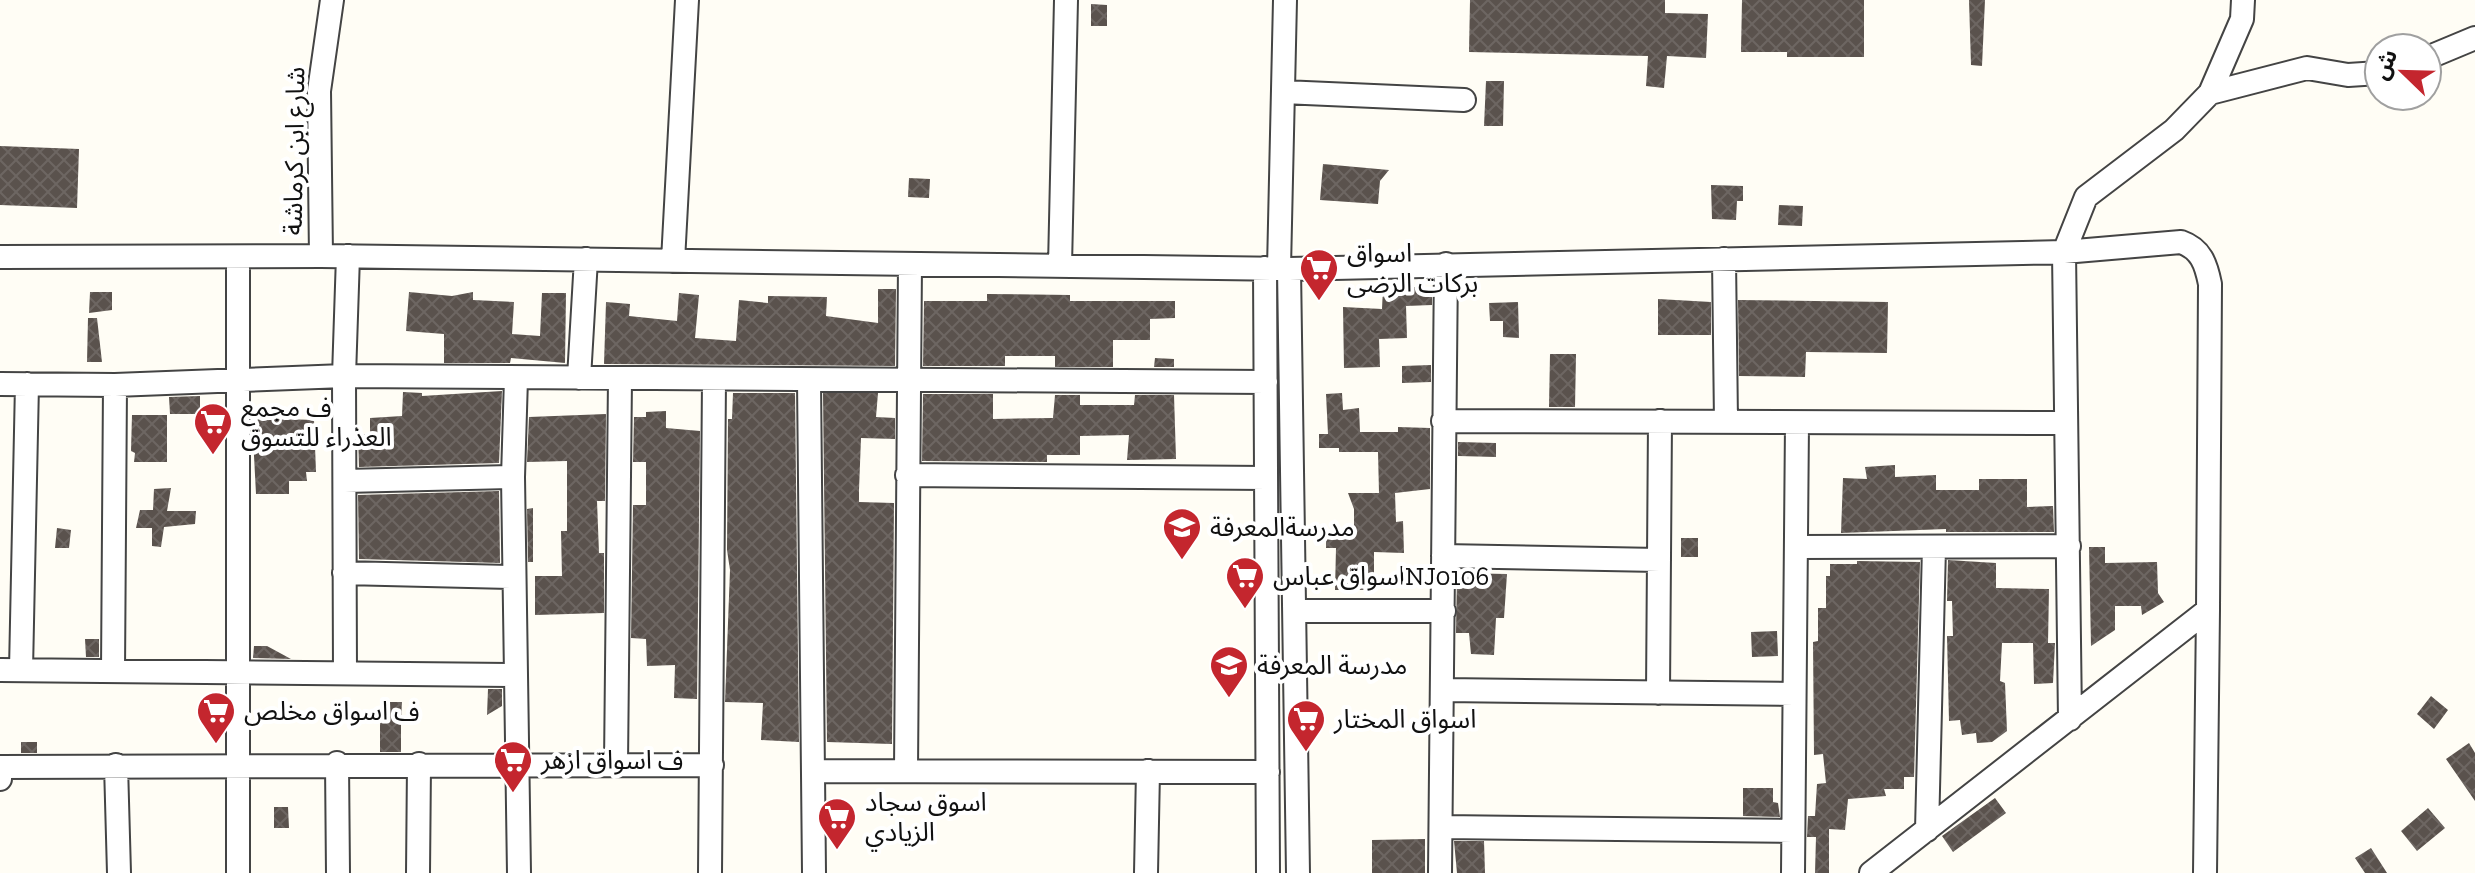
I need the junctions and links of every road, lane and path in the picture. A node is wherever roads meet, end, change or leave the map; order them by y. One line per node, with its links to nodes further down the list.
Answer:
1 (332, 0): 13 (street, شارع ابن كرماشة)
2 (687, 0): 19 (street)
3 (1066, 0): 22 (street)
4 (1285, 0): 9 (street)
5 (2243, 0): 10 (street)
6 (2475, 38): 7 (street)
7 (2443, 51)
8 (2363, 74): 10 (street)
9 (1283, 92): 11 (street); 23 (street)
10 (2210, 93): 12 (street)
11 (1464, 100)
12 (2064, 252): 18 (street); 40 (street); 52 (street)
13 (321, 256): 14 (street); 16 (street)
14 (348, 256): 17 (street); 24 (street)
15 (0, 257): 16 (street)
16 (238, 257): 25 (street)
17 (586, 259): 19 (street); 27 (street)
18 (1724, 259): 21 (street); 38 (street)
19 (673, 261): 20 (street)
20 (910, 264): 22 (street); 31 (street)
21 (1446, 264): 23 (street); 36 (street)
22 (1060, 266): 23 (street)
23 (1278, 268): 32 (street); 53 (street)
24 (344, 376): 25 (street); 26 (street); 44 (street)
25 (239, 378): 35 (street); 57 (street)
26 (516, 378): 27 (street); 42 (street)
27 (579, 378): 28 (street)
28 (620, 379): 29 (street); 68 (street)
29 (714, 380): 30 (street); 70 (street)
30 (809, 381): 31 (street); 72 (street)
31 (908, 382): 32 (street); 41 (street)
32 (1266, 382): 43 (street)
33 (0, 384): 34 (street)
34 (27, 384): 35 (street); 55 (street)
35 (115, 385): 56 (street)
36 (1443, 421): 37 (street); 48 (street)
37 (1660, 421): 38 (street); 49 (street)
38 (1726, 422): 39 (street)
39 (1797, 423): 40 (street); 46 (street)
40 (2065, 423): 45 (street)
41 (907, 475): 43 (street); 71 (street)
42 (513, 477): 44 (street); 51 (street)
43 (1266, 478): 74 (street)
44 (345, 481): 50 (street)
45 (2069, 546): 47 (street); 63 (street)
46 (1797, 547): 47 (street); 62 (street)
47 (1934, 547): 77 (street)
48 (1443, 556): 49 (street); 54 (street)
49 (1659, 560): 61 (street)
50 (344, 573): 51 (street); 58 (street)
51 (514, 577): 59 (street)
52 (2208, 610): 63 (street); 93 (street)
53 (1295, 611): 54 (street); 79 (street)
54 (1444, 611): 60 (street)
55 (11, 670): 56 (street)
56 (113, 671): 57 (street)
57 (238, 671): 58 (street); 64 (street)
58 (345, 673): 59 (street)
59 (515, 675): 67 (street)
60 (1444, 690): 61 (street); 76 (street)
61 (1658, 693): 62 (street)
62 (1793, 694): 78 (street)
63 (2070, 719): 77 (street)
64 (238, 763): 65 (street); 69 (street); 82 (street)
65 (337, 763): 66 (street); 83 (street)
66 (419, 764): 67 (street); 84 (street)
67 (519, 764): 68 (street); 85 (street)
68 (616, 764): 70 (street)
69 (116, 765): 75 (street); 81 (street)
70 (712, 765): 86 (street)
71 (906, 770): 72 (street); 73 (street)
72 (813, 771): 87 (street)
73 (1148, 771): 74 (street); 88 (street)
74 (1268, 772): 80 (street)
75 (0, 779)
76 (1443, 827): 78 (street); 90 (street)
77 (1927, 830): 92 (street)
78 (1792, 831): 91 (street)
79 (1300, 849): 80 (street); 89 (street)
80 (1268, 862)
81 (119, 873)
82 (238, 873)
83 (338, 873)
84 (418, 873)
85 (519, 873)
86 (710, 873)
87 (814, 873)
88 (1146, 873)
89 (1298, 873)
90 (1440, 873)
91 (1793, 873)
92 (1871, 873)
93 (2205, 873)

